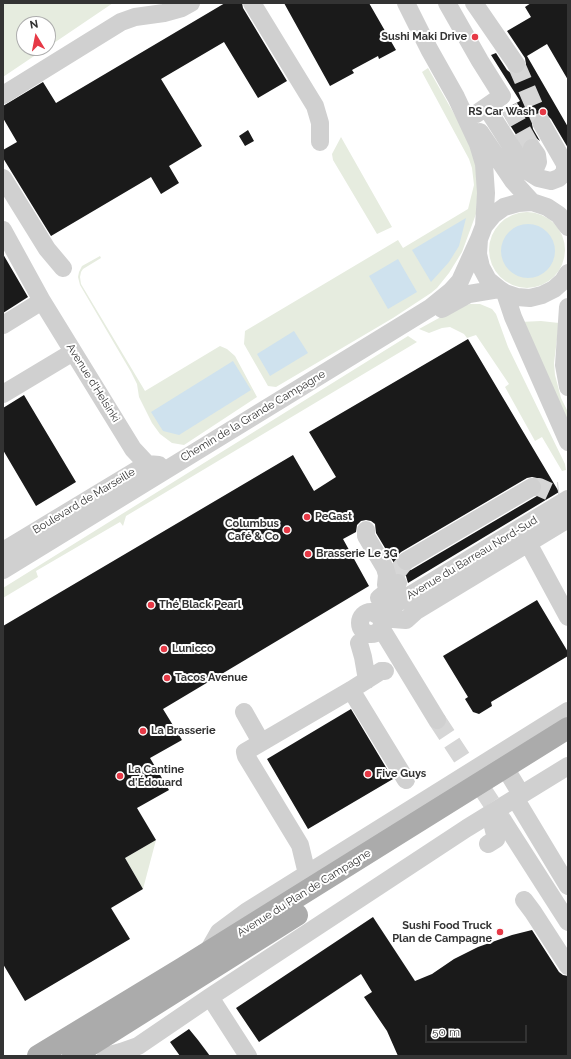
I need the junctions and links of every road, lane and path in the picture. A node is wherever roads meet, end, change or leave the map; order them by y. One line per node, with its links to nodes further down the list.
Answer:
1 (191, 3): 7 (street)
2 (252, 3): 12 (street)
3 (447, 3): 9 (street)
4 (474, 3): 6 (street)
5 (406, 4): 8 (street)
6 (516, 64)
7 (3, 95)
8 (456, 97): 10 (street); 19 (street)
9 (486, 107): 10 (street); 14 (street)
10 (470, 117): 16 (street)
11 (542, 124): 14 (street)
12 (320, 142)
13 (532, 148): 14 (street)
14 (527, 171)
15 (3, 178): 20 (street)
16 (532, 202): 17 (street); 19 (street)
17 (565, 219)
18 (3, 230): 23 (street, Avenue d'Helsinki)
19 (482, 233): 22 (street); 31 (street, Chemin de la Grande Campagne)
20 (63, 268)
21 (566, 283): 22 (street)
22 (502, 291): 29 (street); 40 (street, Chemin de la Grande Campagne)
23 (42, 300): 25 (street); 26 (street, Avenue d'Helsinki)
24 (568, 307): 27 (street)
25 (3, 325)
26 (73, 352): 28 (street); 30 (street, Avenue d'Helsinki)
27 (568, 387)
28 (3, 394)
29 (568, 442)
30 (147, 464): 31 (street, Boulevard de Marseille); 37 (street, Boulevard de Marseille)
31 (169, 467): 39 (street, Chemin de la Grande Campagne)
32 (532, 487): 38 (street)
33 (565, 492): 41 (street, Avenue du Barreau Nord-Sud)
34 (568, 519): 36 (street, Avenue du Barreau Nord-Sud)
35 (366, 530): 41 (street)
36 (528, 543): 41 (street, Avenue du Barreau Nord-Sud); 42 (street)
37 (3, 551)
38 (406, 562)
39 (3, 570)
40 (3, 578)
41 (380, 612): 44 (street); 48 (street)
42 (568, 617)
43 (385, 671): 44 (street)
44 (367, 680): 45 (street)
45 (351, 690): 50 (street); 54 (street)
46 (568, 711): 53 (street)
47 (244, 712): 50 (street)
48 (437, 720)
49 (568, 728): 53 (main road, Avenue du Plan de Campagne)
50 (261, 742): 57 (street)
51 (568, 746): 53 (main road, Avenue du Plan de Campagne)
52 (568, 766): 53 (street)
53 (508, 774): 55 (street); 57 (street); 58 (street); 61 (main road, Avenue du Plan de Campagne); 66 (main road, Avenue du Plan de Campagne)
54 (406, 780)
55 (497, 818): 56 (street); 60 (street); 63 (street)
56 (488, 844)
57 (307, 874): 61 (street)
58 (568, 886)
59 (524, 900): 62 (street)
60 (568, 922)
61 (207, 954): 65 (main road, Avenue du Plan de Campagne)
62 (568, 966)
63 (210, 997): 64 (street); 68 (street)
64 (137, 1051): 67 (street)
65 (38, 1056)
66 (73, 1056)
67 (106, 1056)
68 (248, 1056)

